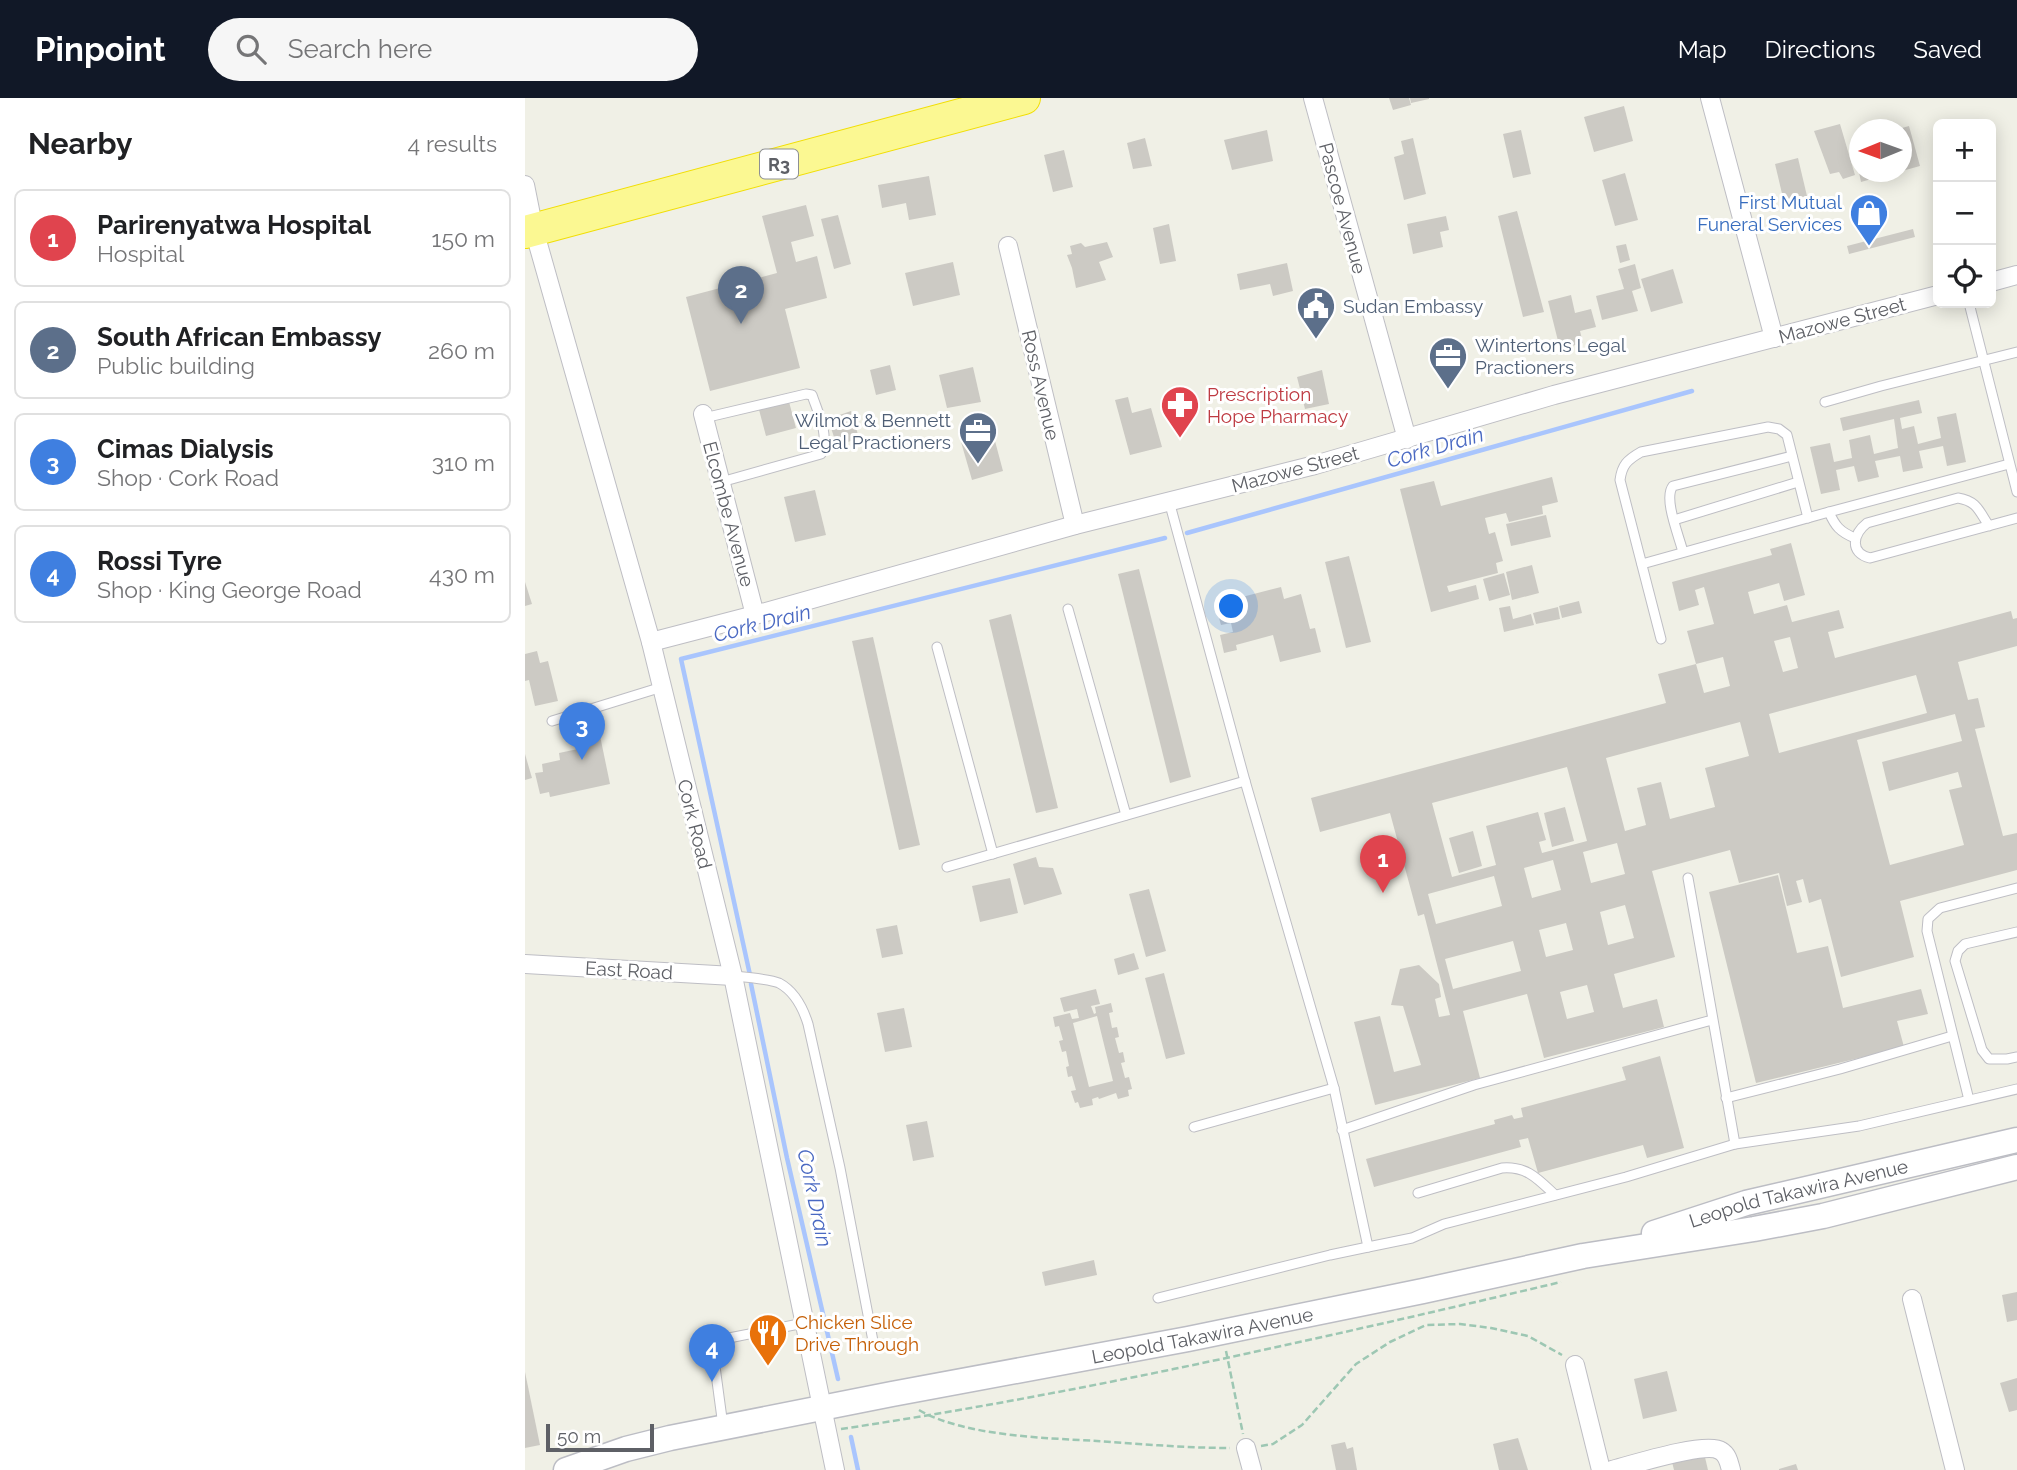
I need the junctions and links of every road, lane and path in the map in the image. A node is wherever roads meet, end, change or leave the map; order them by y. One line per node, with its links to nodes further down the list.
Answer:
1 (1024, 98): 5 (highway, R3)
2 (1313, 98): 16 (street, Pascoe Avenue)
3 (1710, 98): 11 (street)
4 (525, 185): 5 (street, Cork Road)
5 (530, 231): 35 (street, Cork Road)
6 (1008, 246): 27 (street, Ross Avenue)
7 (2017, 275): 8 (street)
8 (1996, 281)
9 (1933, 296): 11 (street, Mazowe Street)
10 (1970, 308): 13 (lane)
11 (1774, 338): 16 (street, Mazowe Street)
12 (2017, 352): 13 (lane)
13 (1985, 361): 14 (lane); 18 (lane)
14 (1825, 402)
15 (704, 416): 19 (street, Elcombe Avenue); 19 (lane)
16 (1406, 439): 22 (street, Mazowe Street)
17 (1792, 456): 20 (lane); 26 (lane); 31 (lane)
18 (2009, 464): 21 (lane); 23 (lane)
19 (721, 482): 33 (street, Elcombe Avenue)
20 (1798, 482): 24 (lane); 26 (lane)
21 (2017, 492)
22 (1168, 501): 27 (street, Mazowe Street); 39 (lane)
23 (1829, 512): 24 (lane); 29 (lane)
24 (1808, 518): 30 (lane)
25 (2017, 518): 28 (lane)
26 (1674, 520): 30 (lane)
27 (1075, 525): 33 (street, Mazowe Street)
28 (1989, 526): 29 (lane); 29 (lane)
29 (1855, 538)
30 (1683, 552): 31 (lane)
31 (1642, 564): 34 (lane)
32 (1068, 609): 40 (lane)
33 (755, 615): 35 (street, Mazowe Street)
34 (1661, 639)
35 (651, 642): 37 (street, Cork Road)
36 (937, 647): 41 (lane)
37 (661, 687): 38 (lane); 47 (street, Cork Road)
38 (552, 721)
39 (1245, 781): 40 (lane); 51 (lane)
40 (1126, 815): 41 (lane)
41 (993, 854): 42 (lane)
42 (947, 867)
43 (1688, 878): 48 (lane)
44 (2017, 888): 49 (lane)
45 (2017, 932): 50 (lane)
46 (525, 964): 47 (street, East Road)
47 (733, 976): 66 (street, Cork Road); 68 (lane)
48 (1712, 1020): 53 (lane); 56 (lane)
49 (1952, 1036): 53 (lane); 54 (lane)
50 (2017, 1057)
51 (1334, 1088): 55 (lane); 56 (lane)
52 (2017, 1089): 54 (lane)
53 (1726, 1098): 58 (lane)
54 (1969, 1100): 58 (lane)
55 (1194, 1127)
56 (1342, 1130): 62 (lane)
57 (2017, 1140): 63 (main road, Leopold Takawira Avenue)
58 (1735, 1144): 61 (lane)
59 (2017, 1167): 63 (main road, Leopold Takawira Avenue)
60 (1419, 1193): 61 (lane)
61 (1555, 1195): 62 (lane)
62 (1368, 1247): 64 (lane)
63 (1583, 1256): 67 (main road, Leopold Takawira Avenue)
64 (1158, 1298)
65 (1912, 1299): 80 (street)
66 (804, 1323): 71 (street, Cork Road); 72 (lane)
67 (1222, 1331): 70 (main road, Leopold Takawira Avenue); 73 (path)
68 (873, 1341)
69 (1575, 1366): 73 (path); 77 (street)
70 (892, 1394): 71 (main road, Leopold Takawira Avenue); 73 (path)
71 (821, 1408): 72 (main road, Leopold Takawira Avenue); 75 (street, Cork Road)
72 (724, 1428): 74 (main road, Leopold Takawira Avenue)
73 (1246, 1448): 76 (street)
74 (566, 1470)
75 (835, 1470)
76 (1252, 1470)
77 (1601, 1470)
78 (1612, 1470): 79 (street)
79 (1731, 1470)
80 (1955, 1470)

